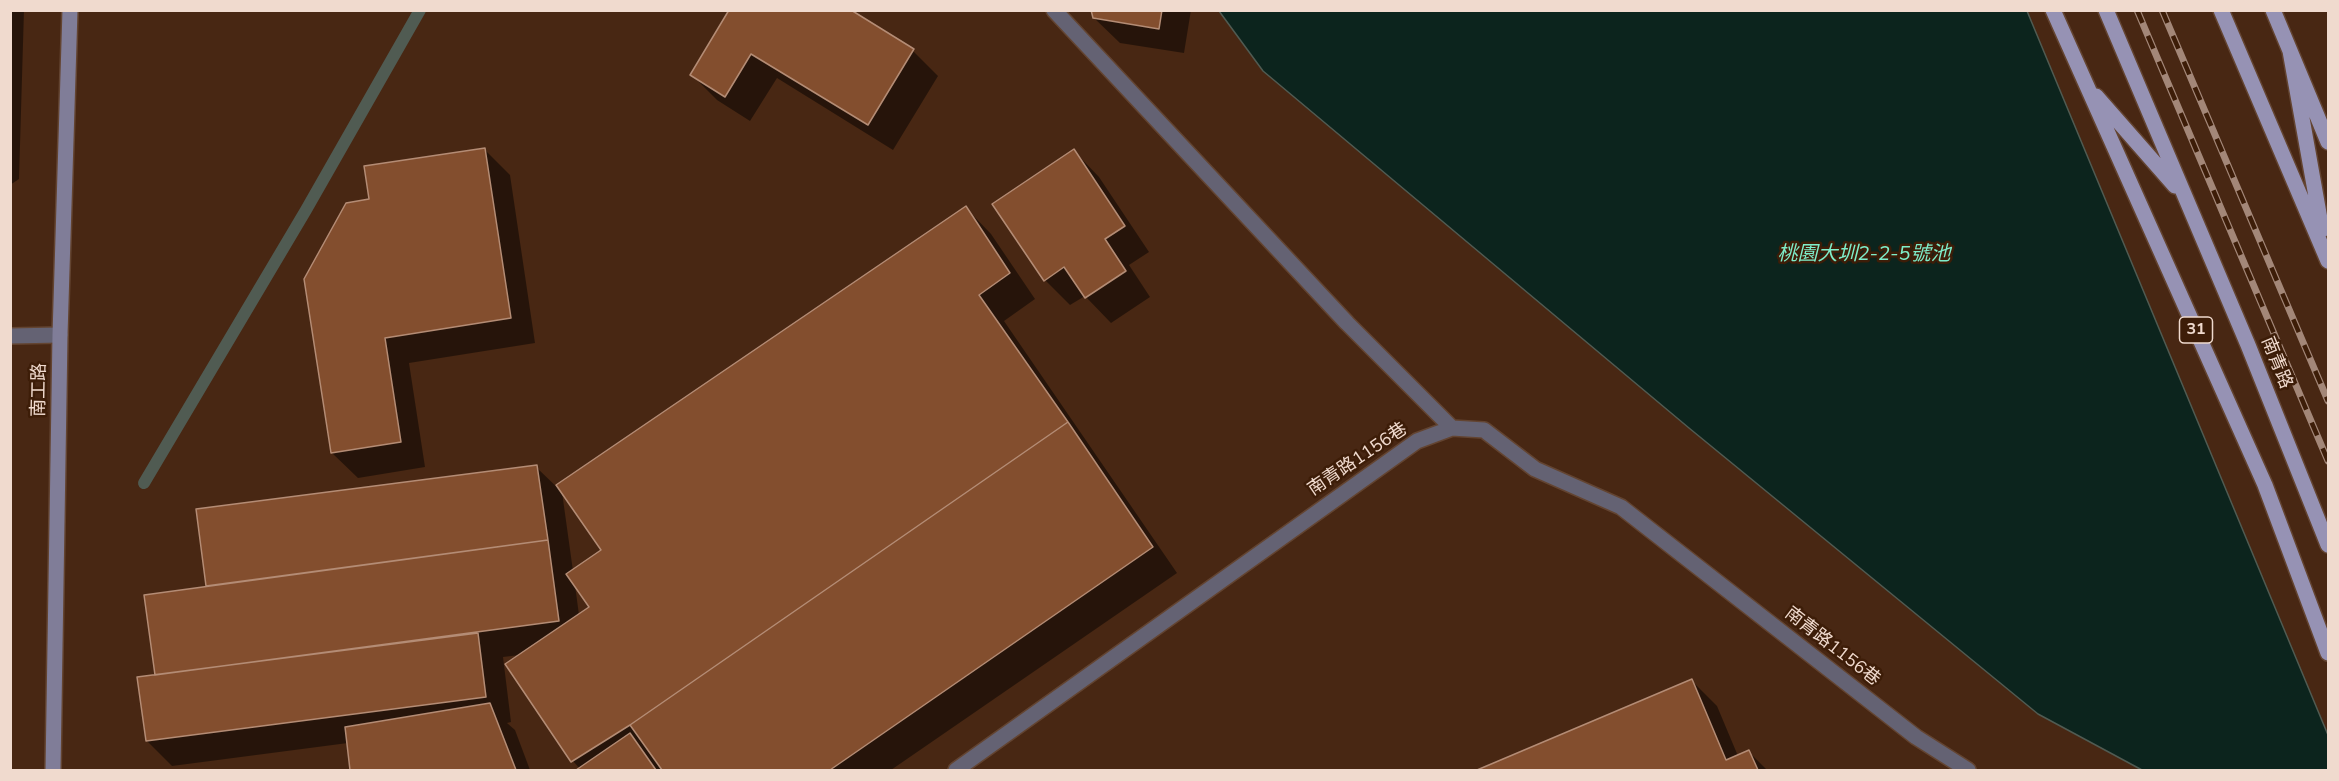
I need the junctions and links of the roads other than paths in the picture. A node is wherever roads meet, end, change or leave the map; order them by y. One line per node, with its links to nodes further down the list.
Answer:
1 (70, 10): 12 (street, 南工路)
2 (1054, 10): 14 (street)
3 (2053, 10): 8 (main road, 31)
4 (2106, 10): 10 (main road, 南青路 / 31)
5 (2221, 10): 11 (main road)
6 (2273, 10): 7 (main road)
7 (2290, 51): 9 (main road); 11 (main road)
8 (2086, 85): 10 (main road, 南青路); 16 (main road, 31)
9 (2328, 142)
10 (2185, 196): 15 (main road, 南青路 / 31)
11 (2328, 259)
12 (60, 334): 13 (street); 17 (street, 南工路)
13 (10, 336)
14 (1452, 428): 18 (street, 南青路1156巷); 19 (street, 南青路1156巷)
15 (2328, 545)
16 (2328, 653)
17 (53, 771)
18 (956, 771)
19 (1968, 771)

